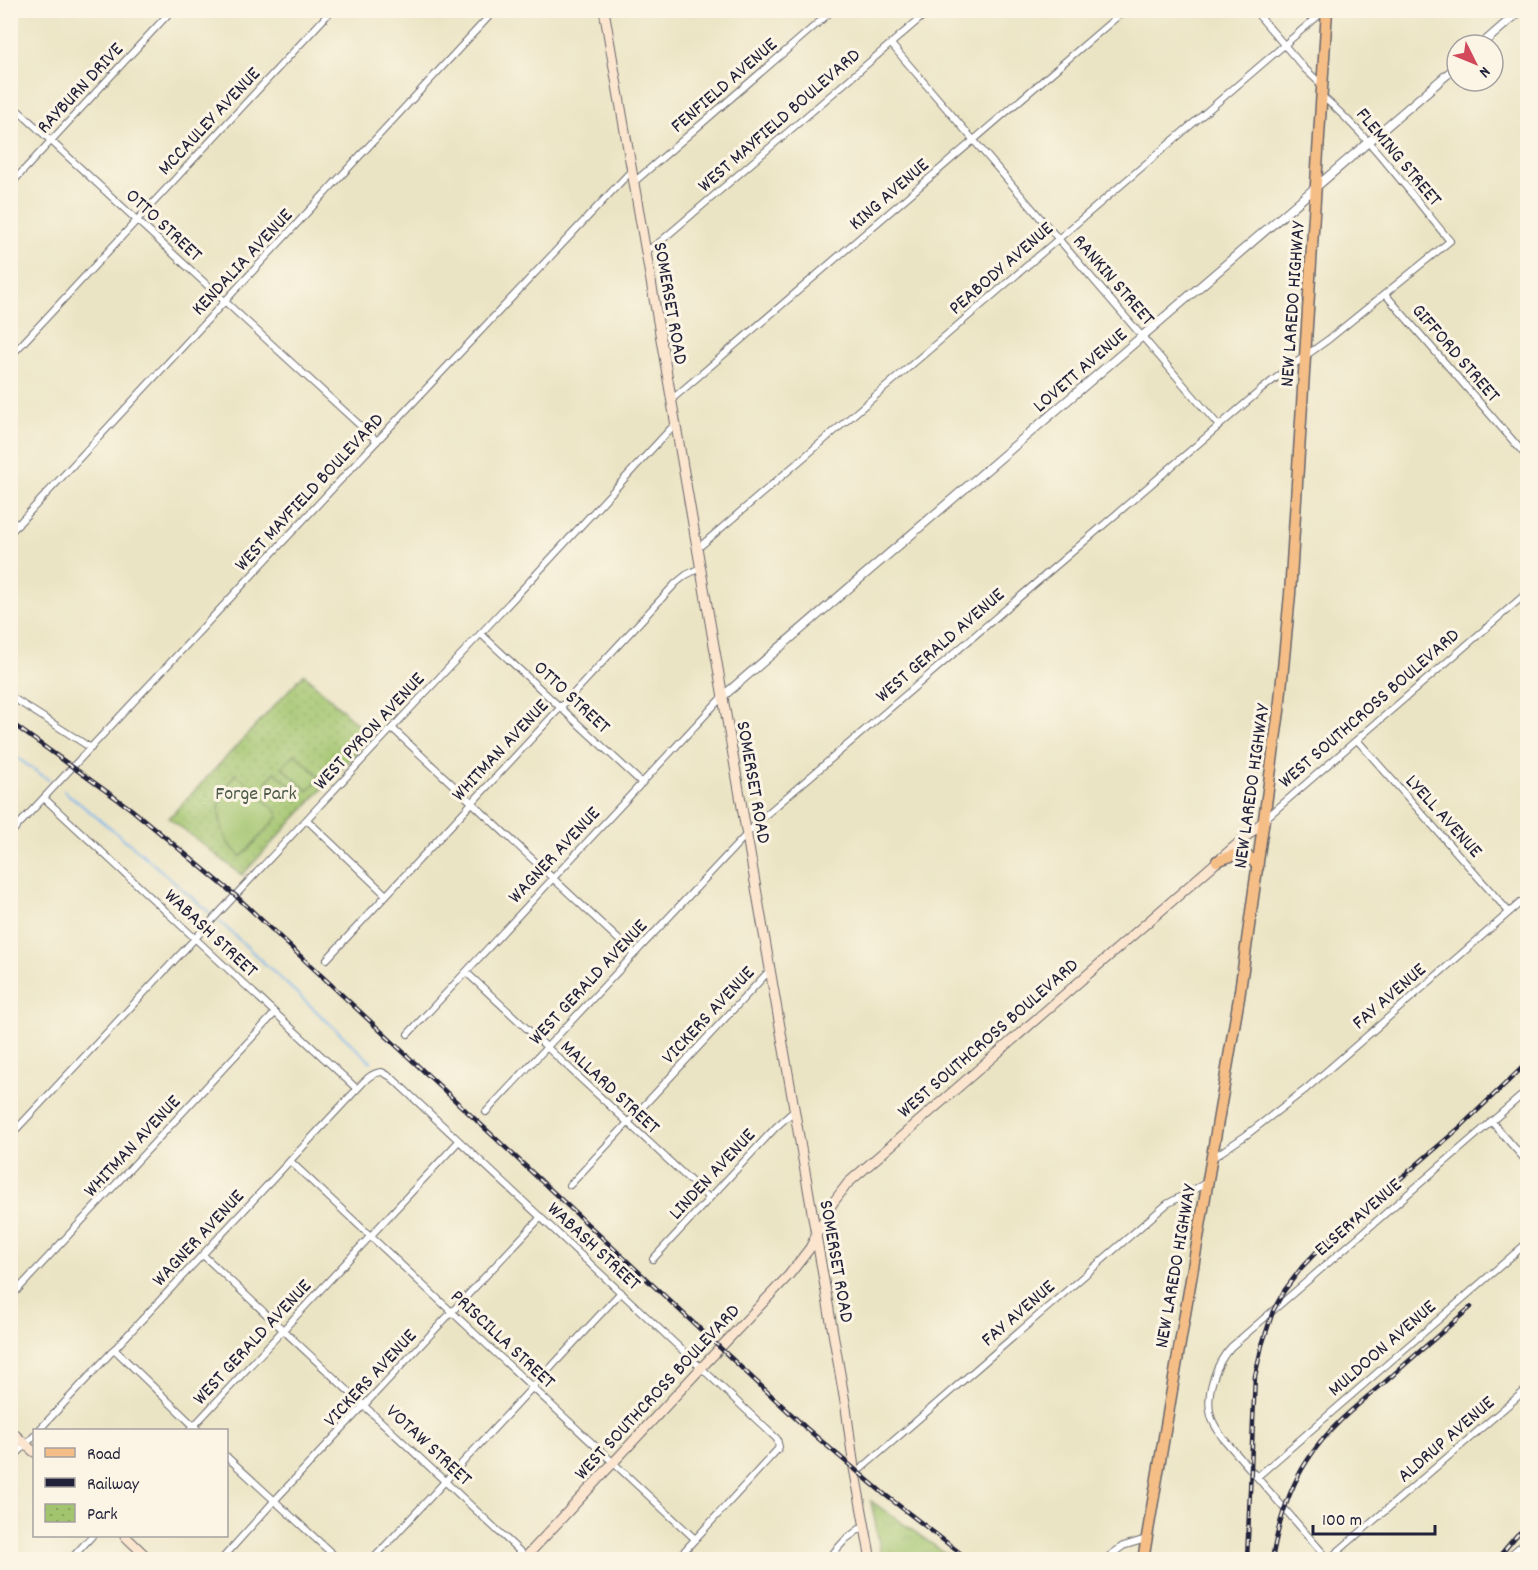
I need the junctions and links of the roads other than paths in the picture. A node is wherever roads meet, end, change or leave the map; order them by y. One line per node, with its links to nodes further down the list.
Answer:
1 (172, 10): 18 (street, RAYBURN DRIVE)
2 (332, 10): 24 (street, MCCAULEY AVENUE)
3 (495, 10): 29 (street, KENDALIA AVENUE)
4 (604, 10): 20 (main road, SOMERSET ROAD)
5 (833, 10): 21 (street, FENFIELD AVENUE)
6 (930, 10): 12 (street, WEST MAYFIELD BOULEVARD)
7 (1125, 10): 17 (street, KING AVENUE)
8 (1254, 10): 13 (street, FLEMING STREET)
9 (1326, 10): 13 (street, PEABODY AVENUE); 15 (main road, NEW LAREDO HIGHWAY)
10 (1521, 10): 11 (street)
11 (1495, 33)
12 (891, 44): 17 (street, RANKIN STREET); 27 (street, WEST MAYFIELD BOULEVARD)
13 (1284, 45): 15 (street, FLEMING STREET); 25 (street, PEABODY AVENUE)
14 (1445, 76): 19 (street, LOVETT AVENUE)
15 (1322, 91): 19 (street, FLEMING STREET); 23 (main road, NEW LAREDO HIGHWAY)
16 (10, 103): 18 (street, OTTO STREET)
17 (975, 140): 25 (street, RANKIN STREET); 33 (street, KING AVENUE)
18 (52, 141): 22 (street, RAYBURN DRIVE); 24 (street, OTTO STREET)
19 (1368, 142): 23 (street, LOVETT AVENUE); 26 (street, FLEMING STREET)
20 (631, 171): 21 (main road, SOMERSET ROAD); 36 (street, WEST MAYFIELD BOULEVARD)
21 (633, 183): 27 (main road, SOMERSET ROAD)
22 (10, 185)
23 (1316, 188): 30 (street, LOVETT AVENUE); 31 (main road, NEW LAREDO HIGHWAY)
24 (137, 221): 29 (street, OTTO STREET); 32 (street, MCCAULEY AVENUE)
25 (1058, 238): 30 (street, RANKIN STREET); 41 (street, PEABODY AVENUE)
26 (1450, 241): 28 (street, WEST GERALD AVENUE)
27 (645, 252): 33 (main road, SOMERSET ROAD)
28 (1385, 294): 31 (street, WEST GERALD AVENUE); 37 (street, GIFFORD STREET)
29 (226, 301): 36 (street, OTTO STREET); 39 (street, KENDALIA AVENUE)
30 (1142, 336): 35 (street, RANKIN STREET); 46 (street, LOVETT AVENUE)
31 (1305, 356): 35 (street, WEST GERALD AVENUE); 55 (main road, NEW LAREDO HIGHWAY)
32 (10, 357)
33 (671, 400): 34 (main road, SOMERSET ROAD)
34 (675, 424): 41 (main road, SOMERSET ROAD); 44 (street, WEST PYRON AVENUE)
35 (1219, 426): 57 (street, WEST GERALD AVENUE)
36 (377, 441): 50 (street, WEST MAYFIELD BOULEVARD)
37 (1527, 458)
38 (10, 519): 39 (street)
39 (18, 525): 40 (street, KENDALIA AVENUE)
40 (10, 533)
41 (697, 549): 42 (main road, SOMERSET ROAD)
42 (700, 568): 46 (main road, SOMERSET ROAD); 47 (street, WHITMAN AVENUE)
43 (1527, 592): 49 (street, WEST SOUTHCROSS BOULEVARD)
44 (481, 634): 47 (street, OTTO STREET); 48 (street, WEST PYRON AVENUE)
45 (10, 696): 50 (street)
46 (722, 697): 51 (street, WAGNER AVENUE); 57 (main road, SOMERSET ROAD)
47 (561, 708): 51 (street, OTTO STREET); 53 (street, WHITMAN AVENUE)
48 (392, 728): 53 (street); 54 (street, WEST PYRON AVENUE)
49 (1357, 740): 55 (street, WEST SOUTHCROSS BOULEVARD); 63 (street, LYELL AVENUE)
50 (91, 748): 52 (street, WEST MAYFIELD BOULEVARD)
51 (642, 783): 60 (street, WAGNER AVENUE)
52 (44, 798): 56 (street, WEST MAYFIELD BOULEVARD); 64 (street, WABASH STREET)
53 (472, 802): 60 (street); 61 (street, WHITMAN AVENUE)
54 (307, 820): 61 (street); 64 (street, WEST PYRON AVENUE)
55 (1265, 820): 58 (main road, WEST SOUTHCROSS BOULEVARD); 59 (main road, NEW LAREDO HIGHWAY)
56 (10, 834)
57 (746, 835): 65 (street, WEST GERALD AVENUE); 67 (main road, SOMERSET ROAD)
58 (1217, 861): 59 (main road); 89 (main road, WEST SOUTHCROSS BOULEVARD)
59 (1258, 867): 81 (main road, NEW LAREDO HIGHWAY)
60 (554, 878): 65 (street); 68 (street, WAGNER AVENUE)
61 (386, 895): 66 (street, WHITMAN AVENUE)
62 (1527, 896): 63 (street, FAY AVENUE)
63 (1509, 912): 81 (street, FAY AVENUE)
64 (196, 939): 69 (street, WABASH STREET); 79 (street, WEST PYRON AVENUE)
65 (634, 954): 71 (street, WEST GERALD AVENUE)
66 (327, 958)
67 (770, 970): 75 (main road, SOMERSET ROAD); 78 (street, VICKERS AVENUE)
68 (466, 972): 70 (street, WAGNER AVENUE); 71 (street, MALLARD STREET)
69 (275, 1013): 73 (street, WABASH STREET); 94 (street, WHITMAN AVENUE)
70 (408, 1034)
71 (546, 1048): 76 (street, WEST GERALD AVENUE); 78 (street, MALLARD STREET)
72 (382, 1072): 73 (street, WAGNER AVENUE); 80 (street, WABASH STREET)
73 (357, 1089): 82 (street, WAGNER AVENUE)
74 (1527, 1090): 77 (street, ELSER AVENUE)
75 (794, 1111): 86 (street, LINDEN AVENUE); 89 (main road, SOMERSET ROAD)
76 (486, 1112)
77 (1491, 1121): 83 (street); 112 (street, ELSER AVENUE)
78 (627, 1123): 85 (street, VICKERS AVENUE); 86 (street, MALLARD STREET)
79 (10, 1136)
80 (458, 1142): 87 (street, WABASH STREET); 88 (street, WEST GERALD AVENUE)
81 (1210, 1159): 84 (main road, NEW LAREDO HIGHWAY)
82 (291, 1161): 88 (street, PRISCILLA STREET); 91 (street, WAGNER AVENUE)
83 (1527, 1163)
84 (1206, 1183): 111 (street, FAY AVENUE); 119 (main road, NEW LAREDO HIGHWAY)
85 (570, 1185)
86 (709, 1198): 92 (street, LINDEN AVENUE)
87 (541, 1217): 93 (street, WABASH STREET); 95 (street, VICKERS AVENUE)
88 (371, 1236): 95 (street, PRISCILLA STREET); 96 (street, WEST GERALD AVENUE)
89 (816, 1237): 98 (main road, WEST SOUTHCROSS BOULEVARD); 111 (main road, SOMERSET ROAD)
90 (1527, 1242): 112 (street, MULDOON AVENUE)
91 (203, 1255): 96 (street, VOTAW STREET); 97 (street, WAGNER AVENUE)
92 (653, 1258)
93 (621, 1292): 98 (street, WABASH STREET); 99 (street)
94 (10, 1298)
95 (452, 1312): 99 (street, PRISCILLA STREET); 101 (street, VICKERS AVENUE)
96 (283, 1330): 101 (street, VOTAW STREET); 103 (street, WEST GERALD AVENUE)
97 (114, 1349): 102 (street, WAGNER AVENUE); 103 (street)
98 (701, 1368): 110 (main road, WEST SOUTHCROSS BOULEVARD); 118 (street, WABASH STREET)
99 (533, 1387): 110 (street, PRISCILLA STREET); 113 (street)
100 (1527, 1388): 123 (street, ALDRUP AVENUE)
101 (364, 1406): 113 (street, VOTAW STREET); 114 (street, VICKERS AVENUE)
102 (41, 1429)
103 (194, 1429)
104 (10, 1430): 106 (main road)
105 (33, 1437): 106 (street)
106 (26, 1445): 107 (main road); 109 (street)
107 (33, 1451)
108 (228, 1458): 114 (street)
109 (10, 1461)
110 (614, 1463): 118 (street, PRISCILLA STREET); 121 (main road, WEST SOUTHCROSS BOULEVARD)
111 (855, 1474): 115 (main road, SOMERSET ROAD)
112 (1257, 1477): 123 (street, ELSER AVENUE)
113 (445, 1481): 121 (street, VOTAW STREET); 128 (street)
114 (275, 1500): 126 (street, VICKERS AVENUE); 127 (street)
115 (865, 1525): 130 (street); 131 (main road, SOMERSET ROAD)
116 (91, 1537): 124 (street)
117 (125, 1537): 125 (main road)
118 (695, 1539): 129 (street)
119 (1146, 1539): 122 (street); 132 (main road, NEW LAREDO HIGHWAY)
120 (1527, 1540): 133 (street)
121 (526, 1559)
122 (1105, 1559)
123 (1329, 1559)
124 (70, 1560)
125 (150, 1560)
126 (221, 1560)
127 (339, 1560)
128 (372, 1560)
129 (676, 1560)
130 (827, 1560)
131 (871, 1560)
132 (1143, 1560)
133 (1504, 1560)

